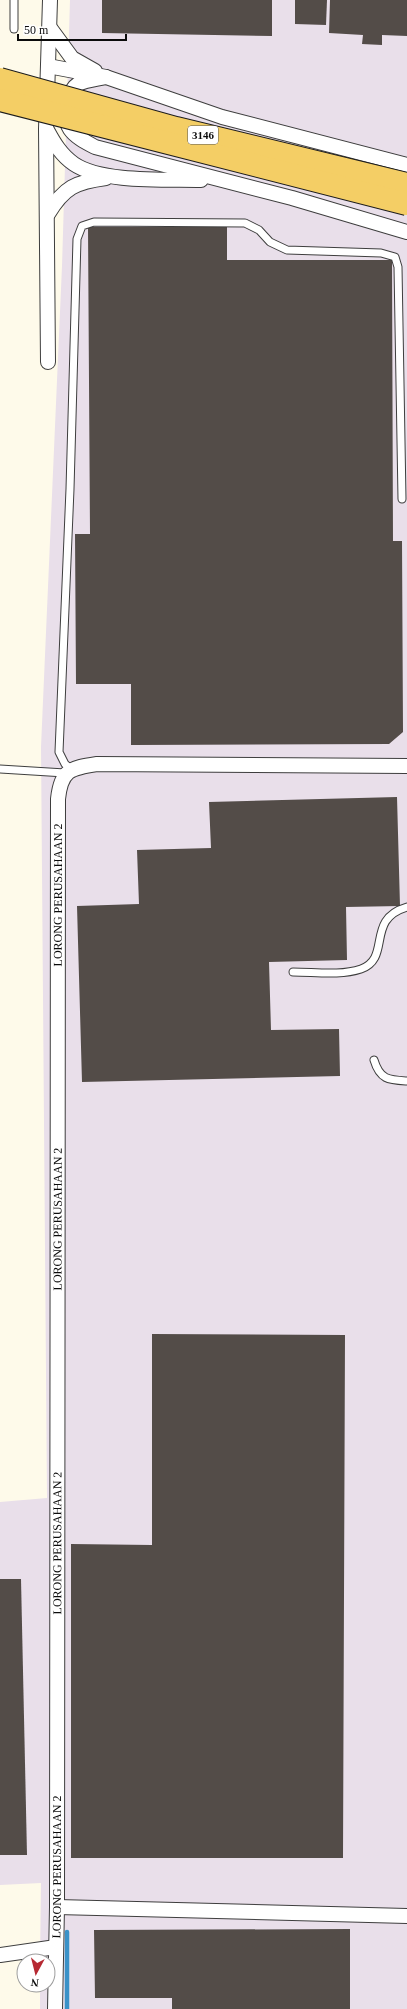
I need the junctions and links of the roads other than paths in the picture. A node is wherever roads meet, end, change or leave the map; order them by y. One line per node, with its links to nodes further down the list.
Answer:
1 (14, 0): 4 (lane)
2 (50, 0): 3 (street)
3 (50, 28): 5 (street); 6 (street)
4 (14, 29)
5 (48, 66): 6 (street); 9 (street)
6 (106, 77): 10 (street); 12 (street)
7 (0, 79): 13 (main road, 3146, bridge)
8 (0, 100): 14 (main road, 3146, bridge)
9 (46, 129): 11 (street); 15 (street)
10 (407, 165)
11 (114, 177): 12 (street); 15 (street)
12 (232, 182): 16 (street)
13 (407, 184)
14 (407, 204)
15 (48, 214): 17 (street)
16 (407, 232)
17 (48, 362)
18 (402, 499): 21 (lane)
19 (407, 766): 21 (street)
20 (0, 769): 21 (lane)
21 (68, 771): 26 (street, LORONG PERUSAHAAN 2)
22 (407, 907): 23 (lane)
23 (293, 972)
24 (374, 1060): 25 (lane)
25 (407, 1081)
26 (57, 1907): 27 (street); 28 (street, LORONG PERUSAHAAN 2)
27 (407, 1916)
28 (56, 1947): 29 (street); 30 (street, LORONG PERUSAHAAN 2)
29 (0, 1955)
30 (55, 2009)

